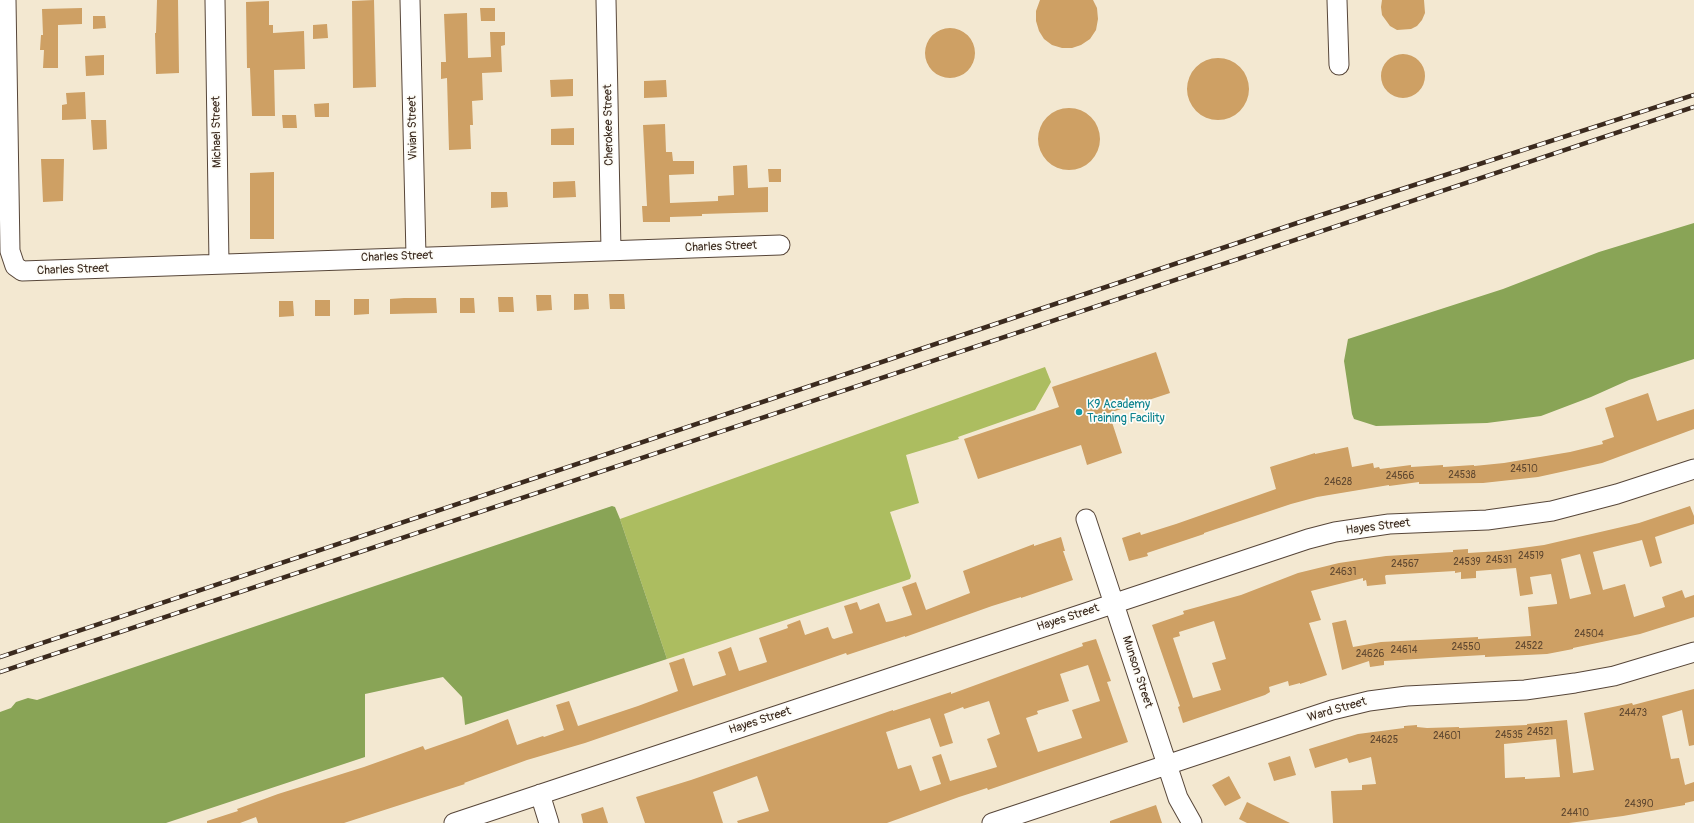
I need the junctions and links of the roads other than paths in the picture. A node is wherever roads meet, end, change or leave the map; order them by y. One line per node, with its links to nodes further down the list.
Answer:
1 (6, 0): 10 (street, Charles Street)
2 (215, 0): 10 (street, Michael Street)
3 (410, 0): 9 (street, Vivian Street)
4 (606, 0): 8 (street, Cherokee Street)
5 (1337, 0): 6 (street)
6 (1338, 65)
7 (780, 245): 8 (street, Charles Street)
8 (611, 250): 9 (street, Charles Street)
9 (416, 256): 10 (street, Charles Street)
10 (219, 264)
11 (1694, 469): 13 (street, Hayes Street)
12 (1086, 519): 13 (street, Munson Street)
13 (1114, 602): 15 (street, Munson Street); 16 (street, Hayes Street)
14 (1694, 652): 15 (street, Ward Street)
15 (1168, 765): 19 (street, Ward Street); 20 (street, Munson Street)
16 (540, 794): 17 (street, Hayes Street); 18 (street)
17 (454, 823)
18 (549, 823)
19 (992, 823)
20 (1192, 823)

